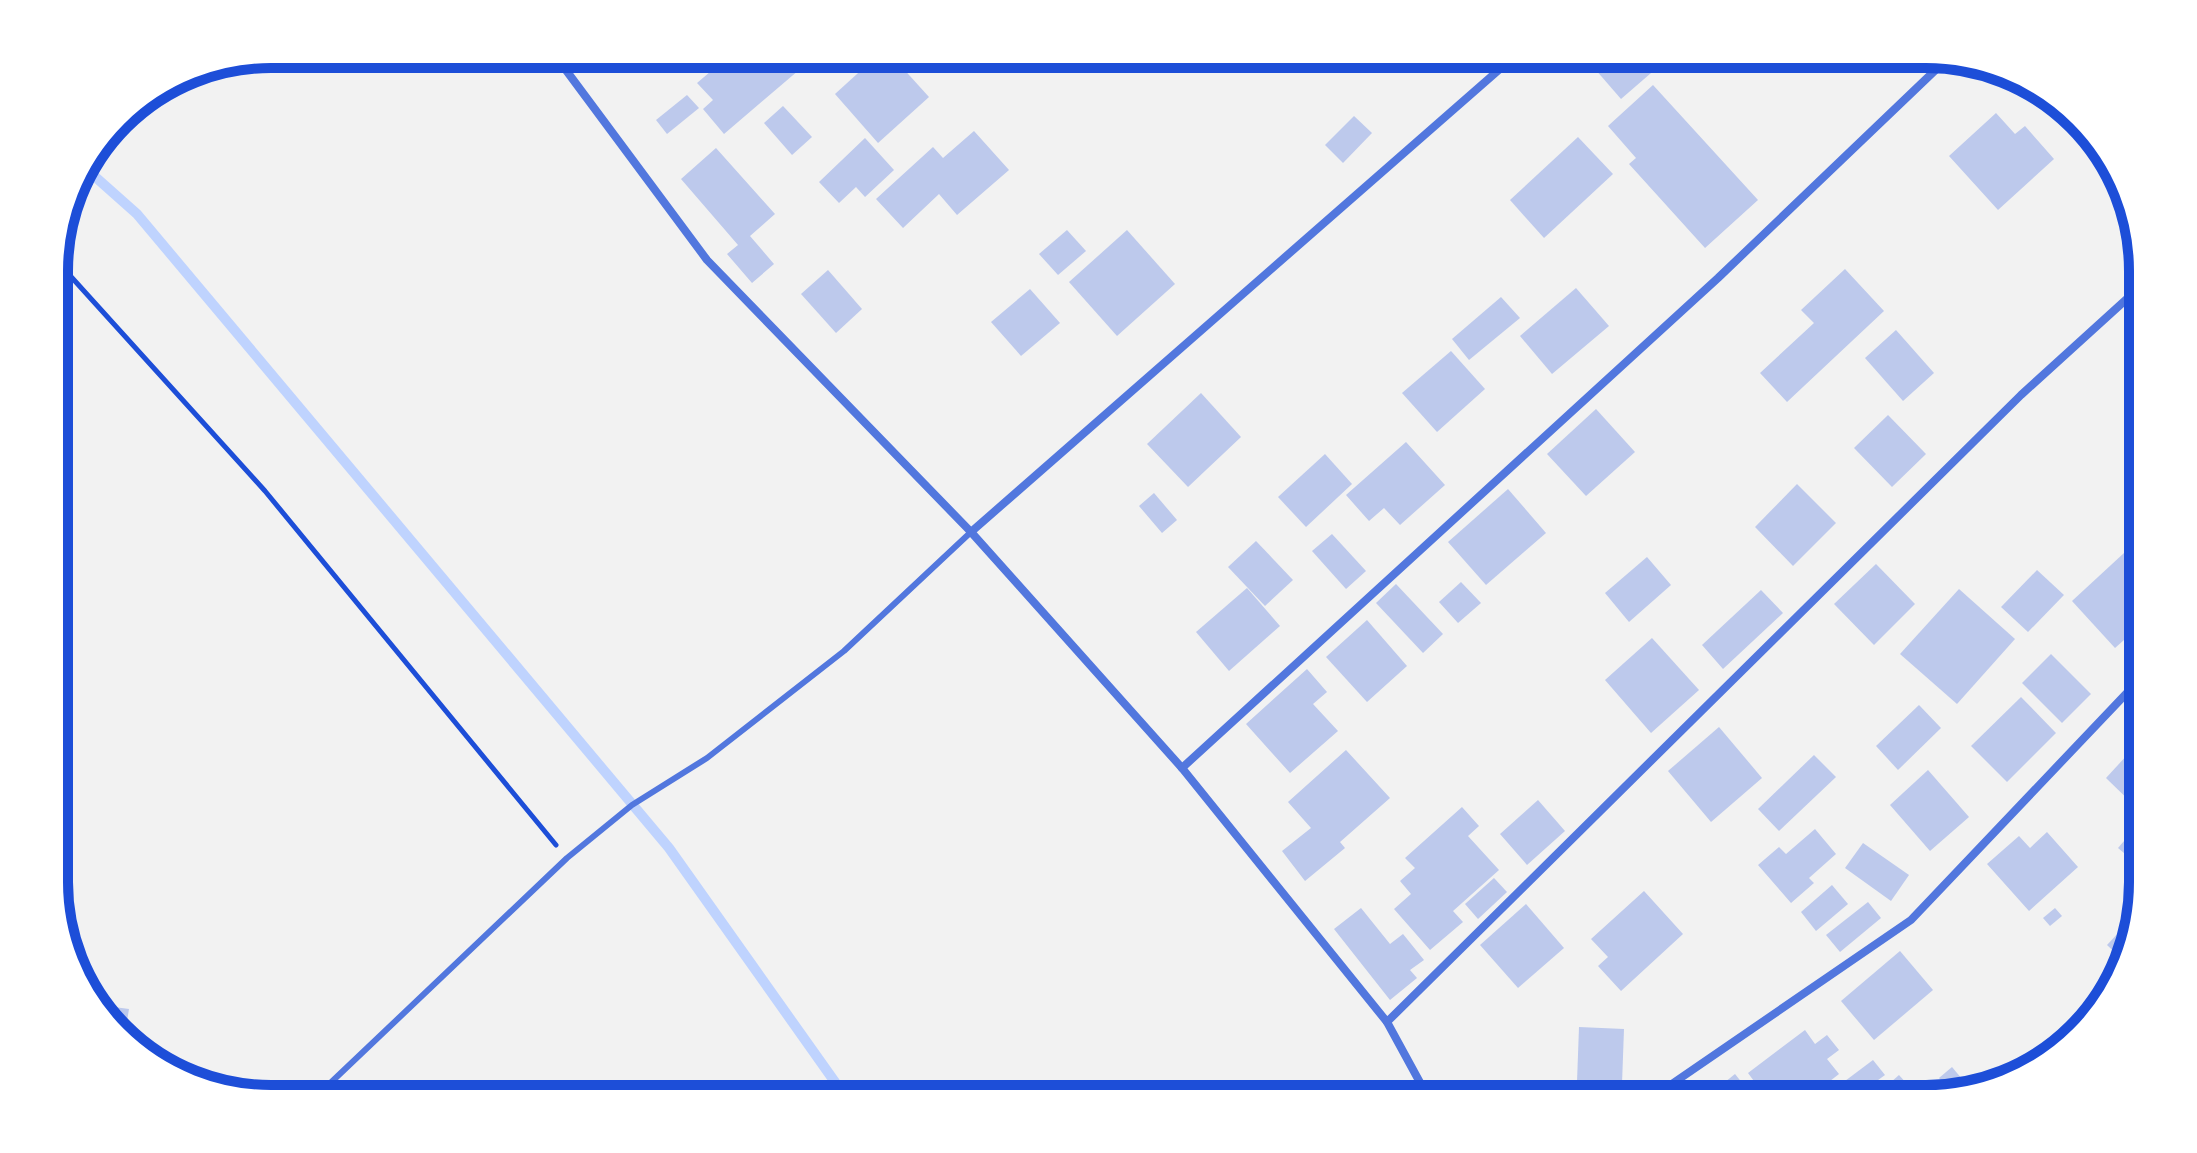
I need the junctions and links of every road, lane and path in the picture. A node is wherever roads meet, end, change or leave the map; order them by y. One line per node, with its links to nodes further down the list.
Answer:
1 (564, 68): 6 (street)
2 (1501, 68): 6 (street)
3 (1937, 69): 8 (street)
4 (68, 273): 9 (path)
5 (2129, 297): 10 (street)
6 (971, 532): 8 (street); 9 (lane)
7 (2129, 691): 13 (street)
8 (1182, 768): 10 (street)
9 (567, 858): 11 (lane)
10 (1387, 1022): 12 (street)
11 (328, 1085)
12 (1421, 1085)
13 (1670, 1085)

